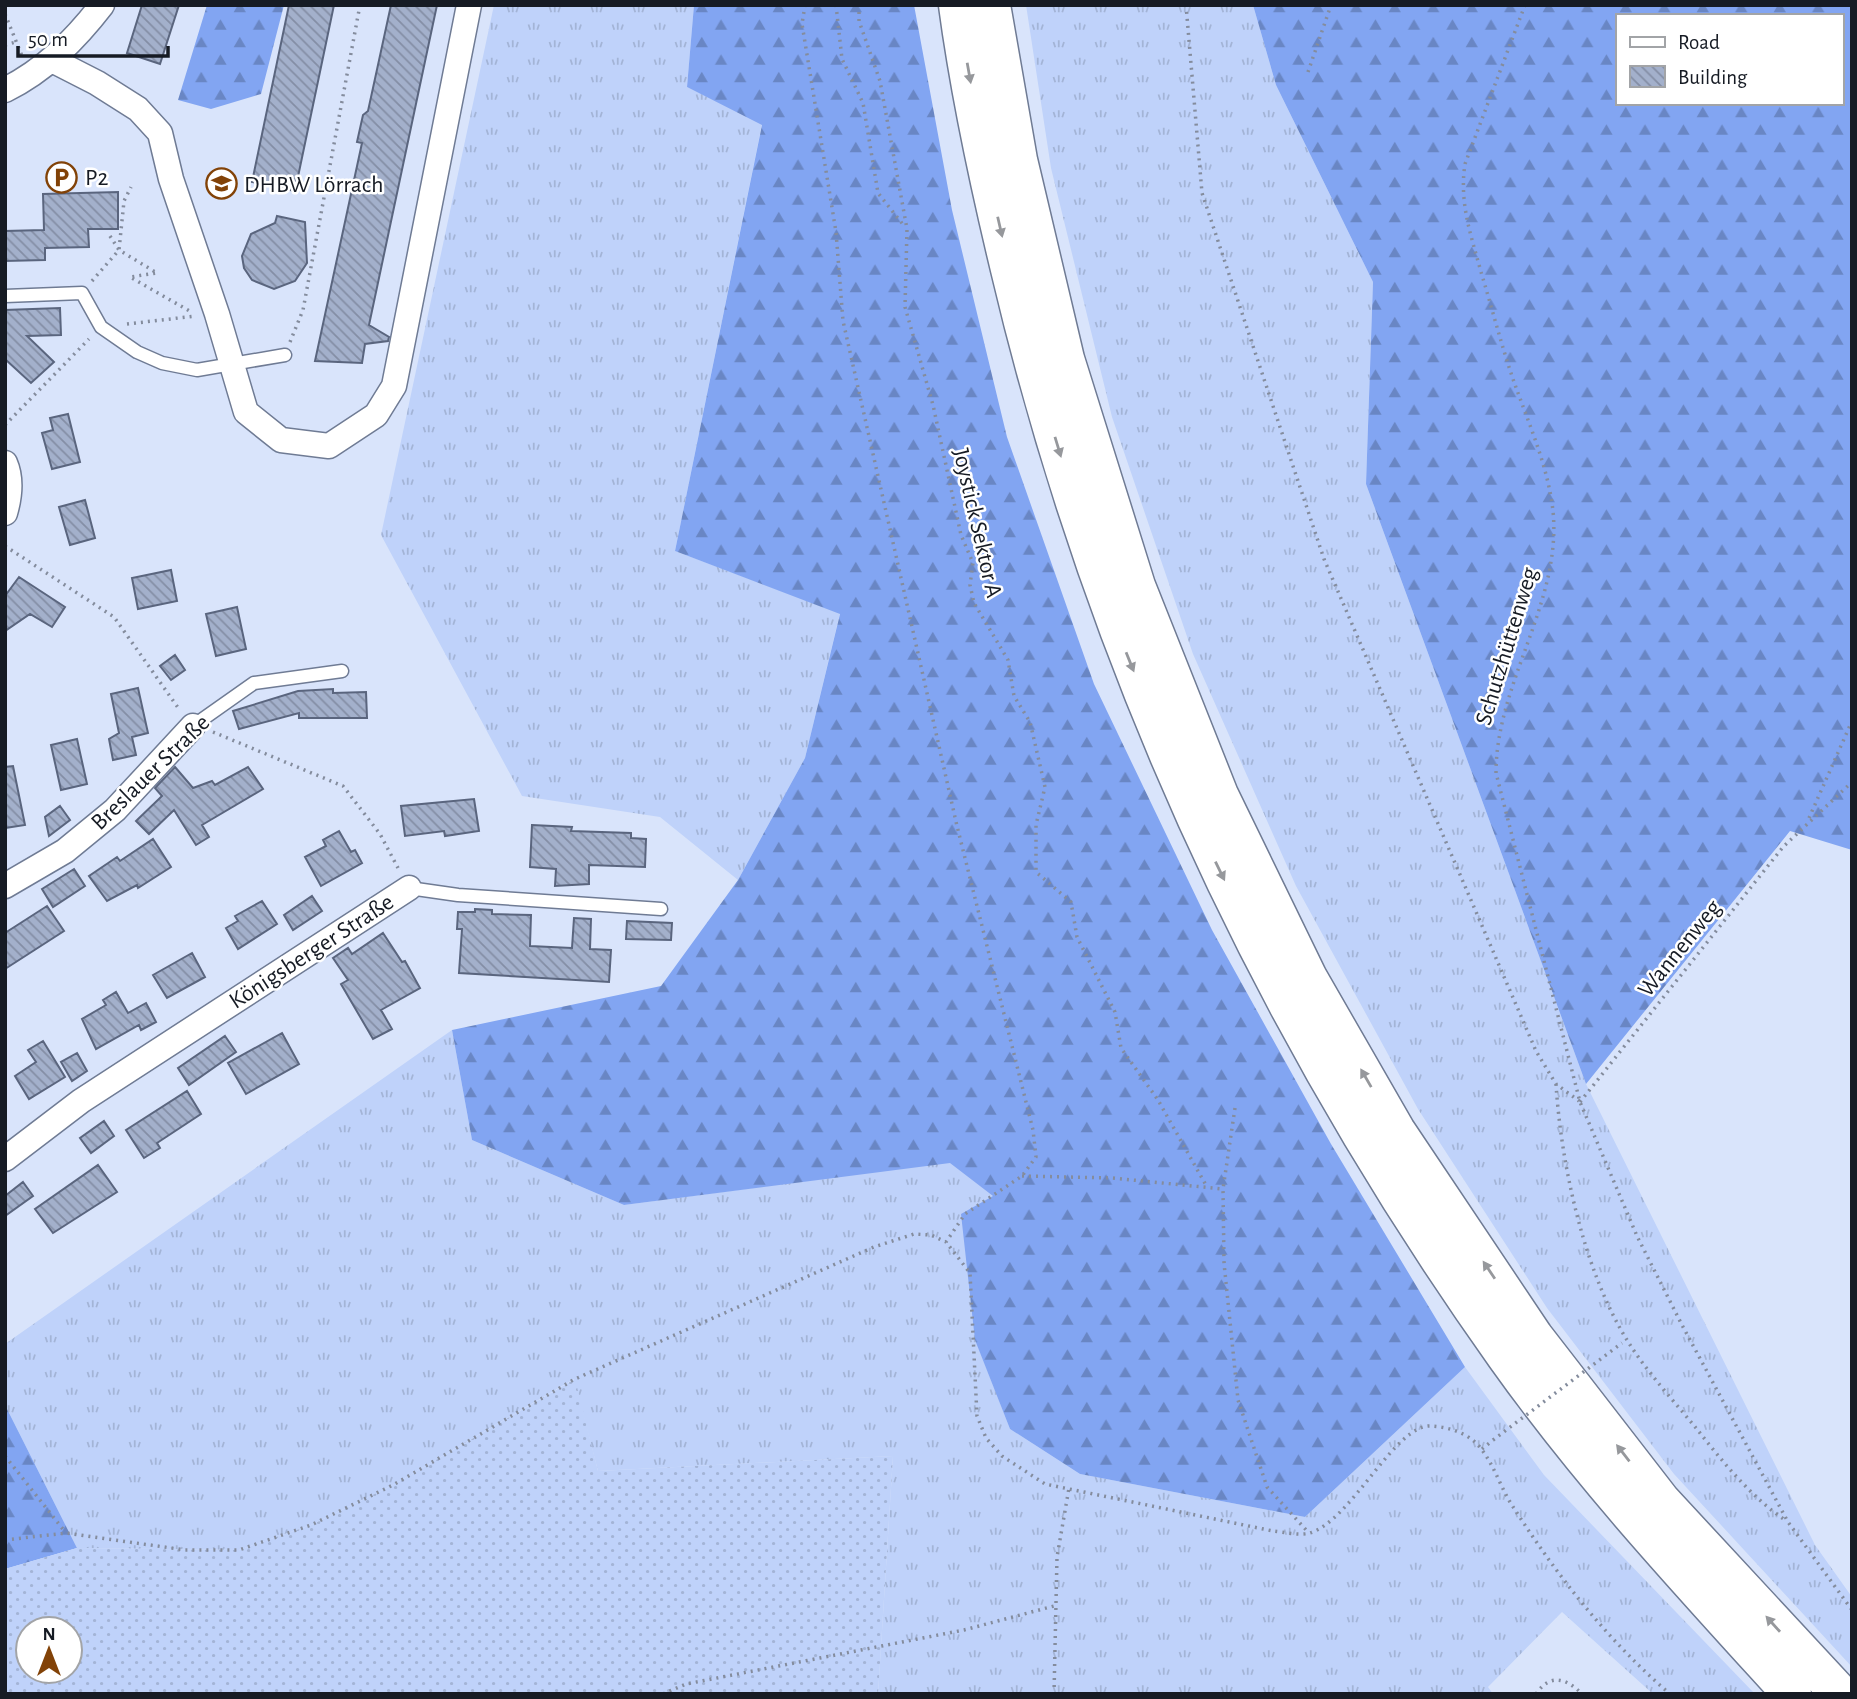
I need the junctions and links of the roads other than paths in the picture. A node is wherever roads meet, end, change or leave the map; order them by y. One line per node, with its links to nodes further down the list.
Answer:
1 (102, 5): 5 (street)
2 (469, 5): 9 (street)
3 (958, 5): 18 (highway, one-way to 18)
4 (991, 5): 19 (highway, one-way to 4)
5 (52, 60): 6 (street); 9 (street)
6 (5, 90)
7 (5, 296): 9 (lane)
8 (285, 355): 9 (lane)
9 (230, 364)
10 (5, 463): 11 (street)
11 (5, 513)
12 (342, 671): 13 (lane, Breslauer Straße)
13 (193, 726): 14 (street, Breslauer Straße)
14 (5, 886)
15 (409, 888): 16 (lane, Königsberger Straße); 17 (street, Königsberger Straße)
16 (661, 909)
17 (5, 1159)
18 (1792, 1694)
19 (1840, 1694)

